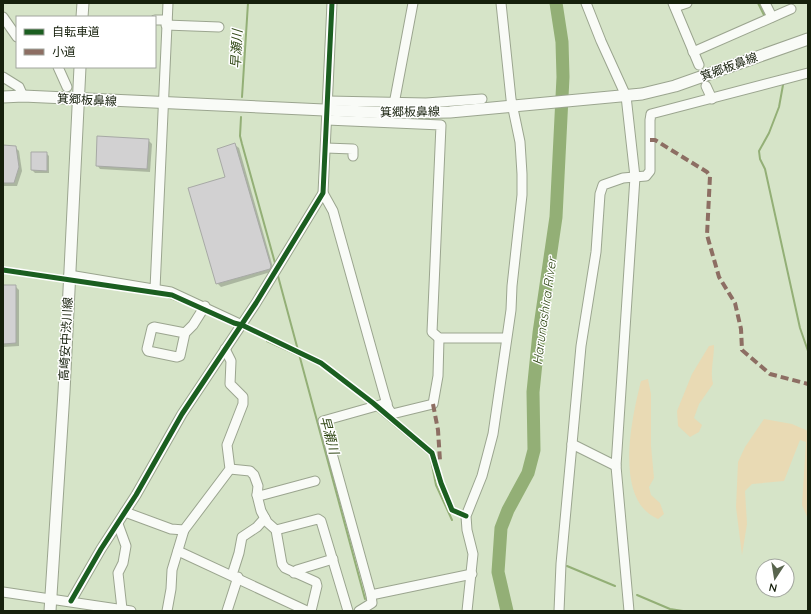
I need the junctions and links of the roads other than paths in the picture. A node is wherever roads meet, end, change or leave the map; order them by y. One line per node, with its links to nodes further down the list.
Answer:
1 (83, 3): 11 (main road)
2 (168, 3): 15 (street)
3 (332, 3): 36 (street)
4 (413, 3): 34 (street)
5 (501, 3): 35 (street)
6 (586, 3): 28 (street)
7 (687, 3): 9 (street)
8 (765, 3): 13 (street)
9 (674, 5): 19 (street)
10 (791, 9): 13 (street)
11 (82, 16)
12 (3, 17): 17 (street)
13 (772, 17): 19 (street)
14 (156, 20): 15 (street)
15 (167, 23): 16 (street); 33 (street)
16 (219, 27)
17 (16, 36)
18 (808, 39): 28 (main road, 箕郷板鼻線)
19 (693, 52): 20 (street)
20 (699, 65)
21 (58, 68): 26 (street)
22 (80, 68): 30 (main road, 高崎安中渋川線)
23 (808, 73): 32 (street)
24 (3, 77): 27 (street)
25 (706, 86): 32 (street)
26 (67, 87)
27 (23, 96): 29 (main road, 箕郷板鼻線); 30 (main road, 箕郷板鼻線)
28 (626, 96): 35 (main road, 箕郷板鼻線); 39 (street)
29 (3, 97)
30 (78, 99): 33 (main road, 箕郷板鼻線); 41 (main road, 高崎安中渋川線)
31 (482, 99): 34 (street)
32 (712, 100): 39 (street)
33 (164, 104): 36 (main road, 箕郷板鼻線); 42 (street)
34 (394, 104): 36 (street)
35 (515, 106): 36 (main road, 箕郷板鼻線); 47 (street)
36 (328, 111): 37 (street); 46 (street)
37 (326, 148): 38 (street); 40 (street)
38 (353, 156)
39 (635, 177): 50 (street); 51 (street)
40 (322, 194): 44 (street); 49 (street)
41 (69, 275): 42 (street); 67 (main road, 高崎安中渋川線)
42 (155, 289): 43 (street)
43 (205, 306): 44 (street); 45 (street)
44 (242, 325): 48 (street)
45 (184, 333): 45 (street)
46 (439, 338): 47 (street); 49 (street)
47 (506, 338): 63 (street)
48 (225, 348): 52 (street); 55 (street)
49 (387, 406): 66 (street)
50 (572, 444): 51 (street); 79 (street)
51 (616, 466): 80 (street)
52 (230, 469): 54 (street); 58 (street)
53 (315, 481): 54 (street)
54 (257, 495): 56 (street)
55 (125, 512): 57 (street); 58 (street)
56 (265, 518): 59 (street); 64 (street)
57 (118, 524): 68 (street); 70 (street)
58 (184, 530): 60 (street)
59 (276, 530): 61 (street); 62 (street)
60 (178, 551): 64 (street); 72 (street)
61 (333, 559): 62 (street); 76 (street)
62 (294, 573): 75 (street)
63 (472, 574): 66 (street); 78 (street)
64 (235, 576): 73 (street); 74 (street)
65 (3, 592): 67 (street)
66 (371, 595): 69 (street)
67 (52, 598): 68 (street); 71 (main road, 高崎安中渋川線)
68 (71, 601): 70 (street)
69 (370, 608): 77 (street)
70 (127, 610)
71 (50, 611)
72 (167, 611)
73 (227, 611)
74 (307, 611)
75 (311, 611)
76 (348, 611)
77 (359, 611)
78 (467, 611)
79 (559, 611)
80 (629, 611)

